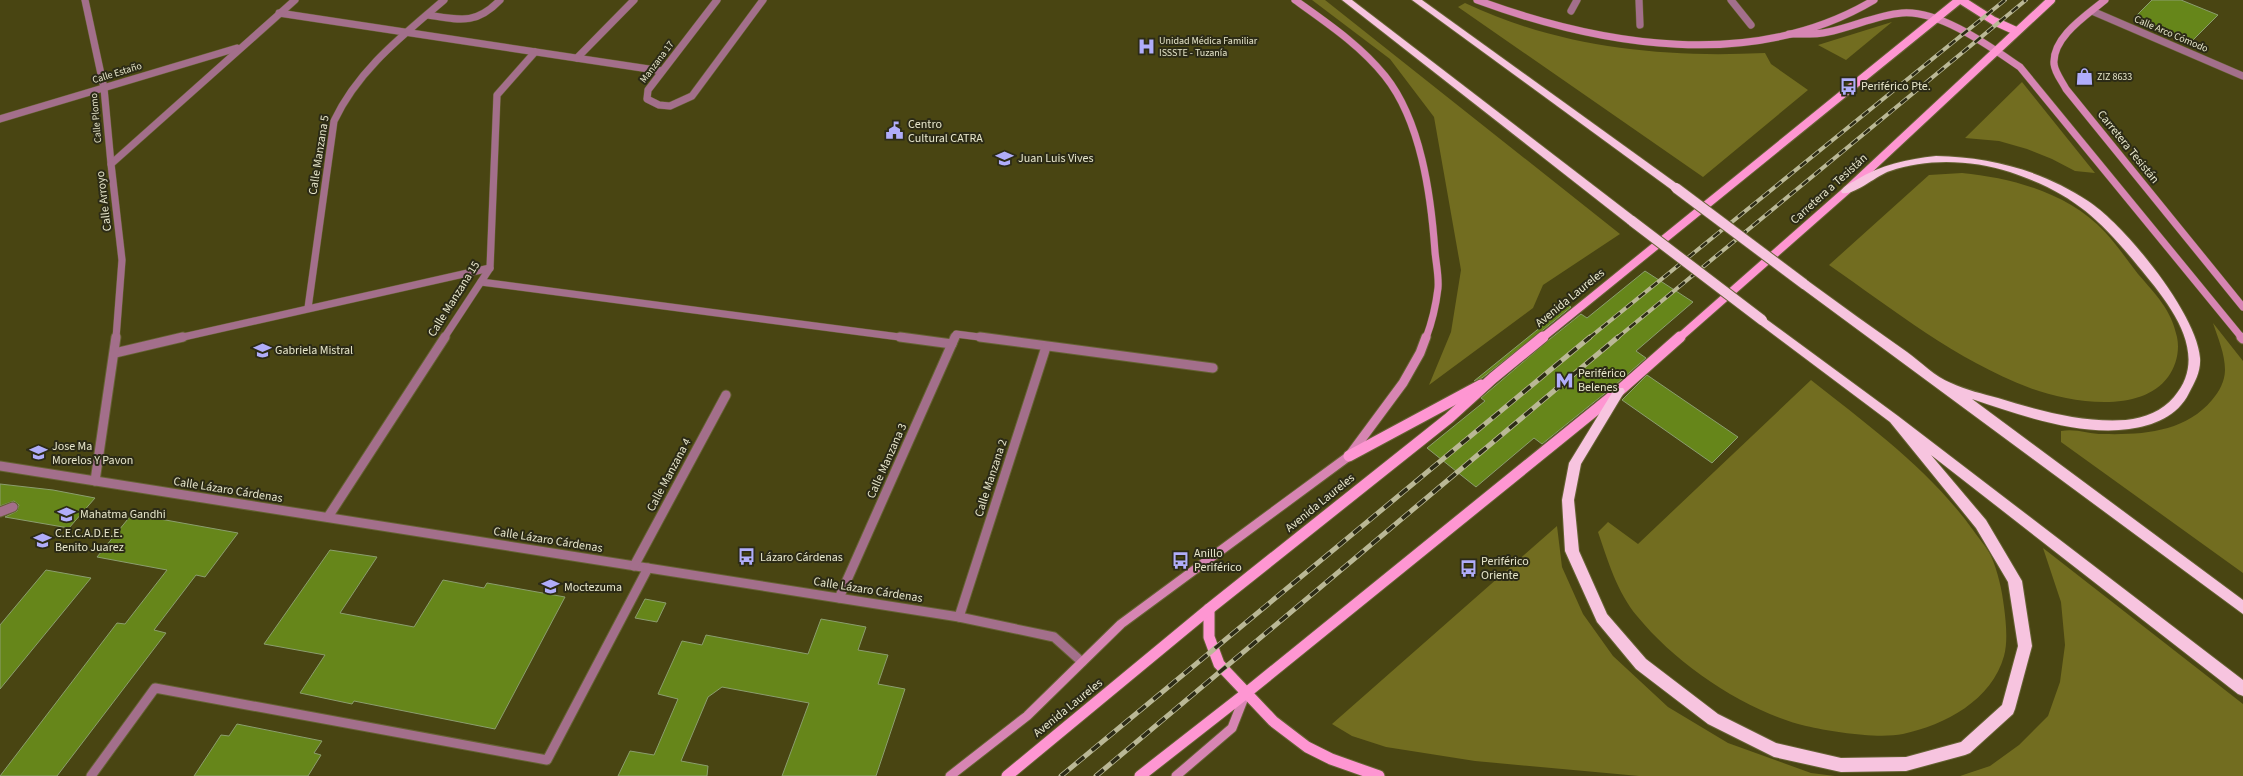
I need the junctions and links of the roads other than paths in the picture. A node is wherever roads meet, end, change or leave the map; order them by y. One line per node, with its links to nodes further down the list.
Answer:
1 (85, 0): 35 (street, Calle Plomo)
2 (295, 0): 21 (street, Calle Arroyo)
3 (444, 0): 22 (street, Calle Manzana 5)
4 (500, 0): 22 (street)
5 (634, 0): 32 (street)
6 (717, 0): 33 (street, Manzana 17)
7 (763, 0): 33 (street, Manzana 17)
8 (1295, 0): 53 (main road, Avenida Laureles)
9 (1346, 0): 52 (highway, bridge)
10 (1416, 0): 49 (highway, bridge)
11 (1477, 0): 28 (main road)
12 (1577, 0): 19 (street)
13 (1638, 0): 24 (street)
14 (1731, 0): 25 (street)
15 (1874, 0): 28 (main road)
16 (1960, 0): 23 (main road); 26 (main road)
17 (2051, 0): 26 (main road, Carretera a Tesistán)
18 (2105, 0): 20 (main road, Carretera Tesistán)
19 (1571, 11)
20 (2092, 11): 34 (street, Calle Arco Cómodo); 41 (main road, Carretera Tesistán)
21 (279, 13): 27 (street); 29 (street, Calle Arroyo)
22 (428, 15): 27 (street, Calle Manzana 5)
23 (1933, 19): 28 (main road); 30 (main road); 48 (main road, Avenida Laureles)
24 (1640, 25)
25 (1751, 25)
26 (2016, 31): 30 (main road, Carretera a Tesistán)
27 (407, 32): 31 (street); 42 (street, Calle Manzana 5)
28 (1789, 34)
29 (240, 47): 35 (street, Calle Estaño); 37 (street, Calle Arroyo)
30 (1996, 50): 38 (main road, Carretera a Tesistán); 43 (main road)
31 (535, 52): 32 (street); 39 (street, Calle Manzana 15)
32 (577, 58): 33 (street)
33 (662, 71)
34 (2243, 76)
35 (104, 88): 36 (street, Calle Estaño); 37 (street, Calle Plomo)
36 (0, 118)
37 (111, 164): 46 (street, Calle Arroyo)
38 (1846, 191): 49 (highway); 50 (main road, Carretera a Tesistán)
39 (490, 268): 40 (street, Calle Manzana 15); 42 (street)
40 (481, 282): 44 (street); 58 (street, Calle Manzana 15)
41 (2243, 307)
42 (308, 308): 46 (street)
43 (2243, 339)
44 (952, 344): 45 (street, Calle Manzana 3); 61 (street, Calle Manzana 3)
45 (1046, 347): 47 (street); 64 (street, Calle Manzana 2)
46 (115, 353): 55 (street, Calle Arroyo)
47 (1213, 368)
48 (1493, 378): 53 (main road); 63 (main road, Avenida Laureles)
49 (1945, 386): 62 (highway)
50 (1619, 391): 52 (highway); 67 (main road)
51 (726, 395): 59 (street, Calle Manzana 4)
52 (1894, 419): 66 (highway)
53 (1349, 456): 65 (main road, Avenida Laureles)
54 (0, 466): 55 (street, Calle Lázaro Cárdenas)
55 (95, 481): 58 (street, Calle Lázaro Cárdenas)
56 (13, 507): 57 (street)
57 (0, 512)
58 (328, 517): 59 (street, Calle Lázaro Cárdenas)
59 (634, 566): 60 (street, Calle Lázaro Cárdenas)
60 (648, 568): 61 (street, Calle Lázaro Cárdenas); 68 (street)
61 (839, 598): 64 (street, Calle Lázaro Cárdenas)
62 (2243, 608)
63 (1209, 609): 67 (main road); 70 (main road, Avenida Laureles)
64 (959, 617): 65 (street, Calle Lázaro Cárdenas)
65 (1082, 662): 69 (main road, Avenida Laureles)
66 (2243, 689)
67 (1245, 694): 71 (main road); 72 (main road); 73 (main road)
68 (91, 776)
69 (950, 776)
70 (1007, 776)
71 (1140, 776)
72 (1176, 776)
73 (1379, 776)

